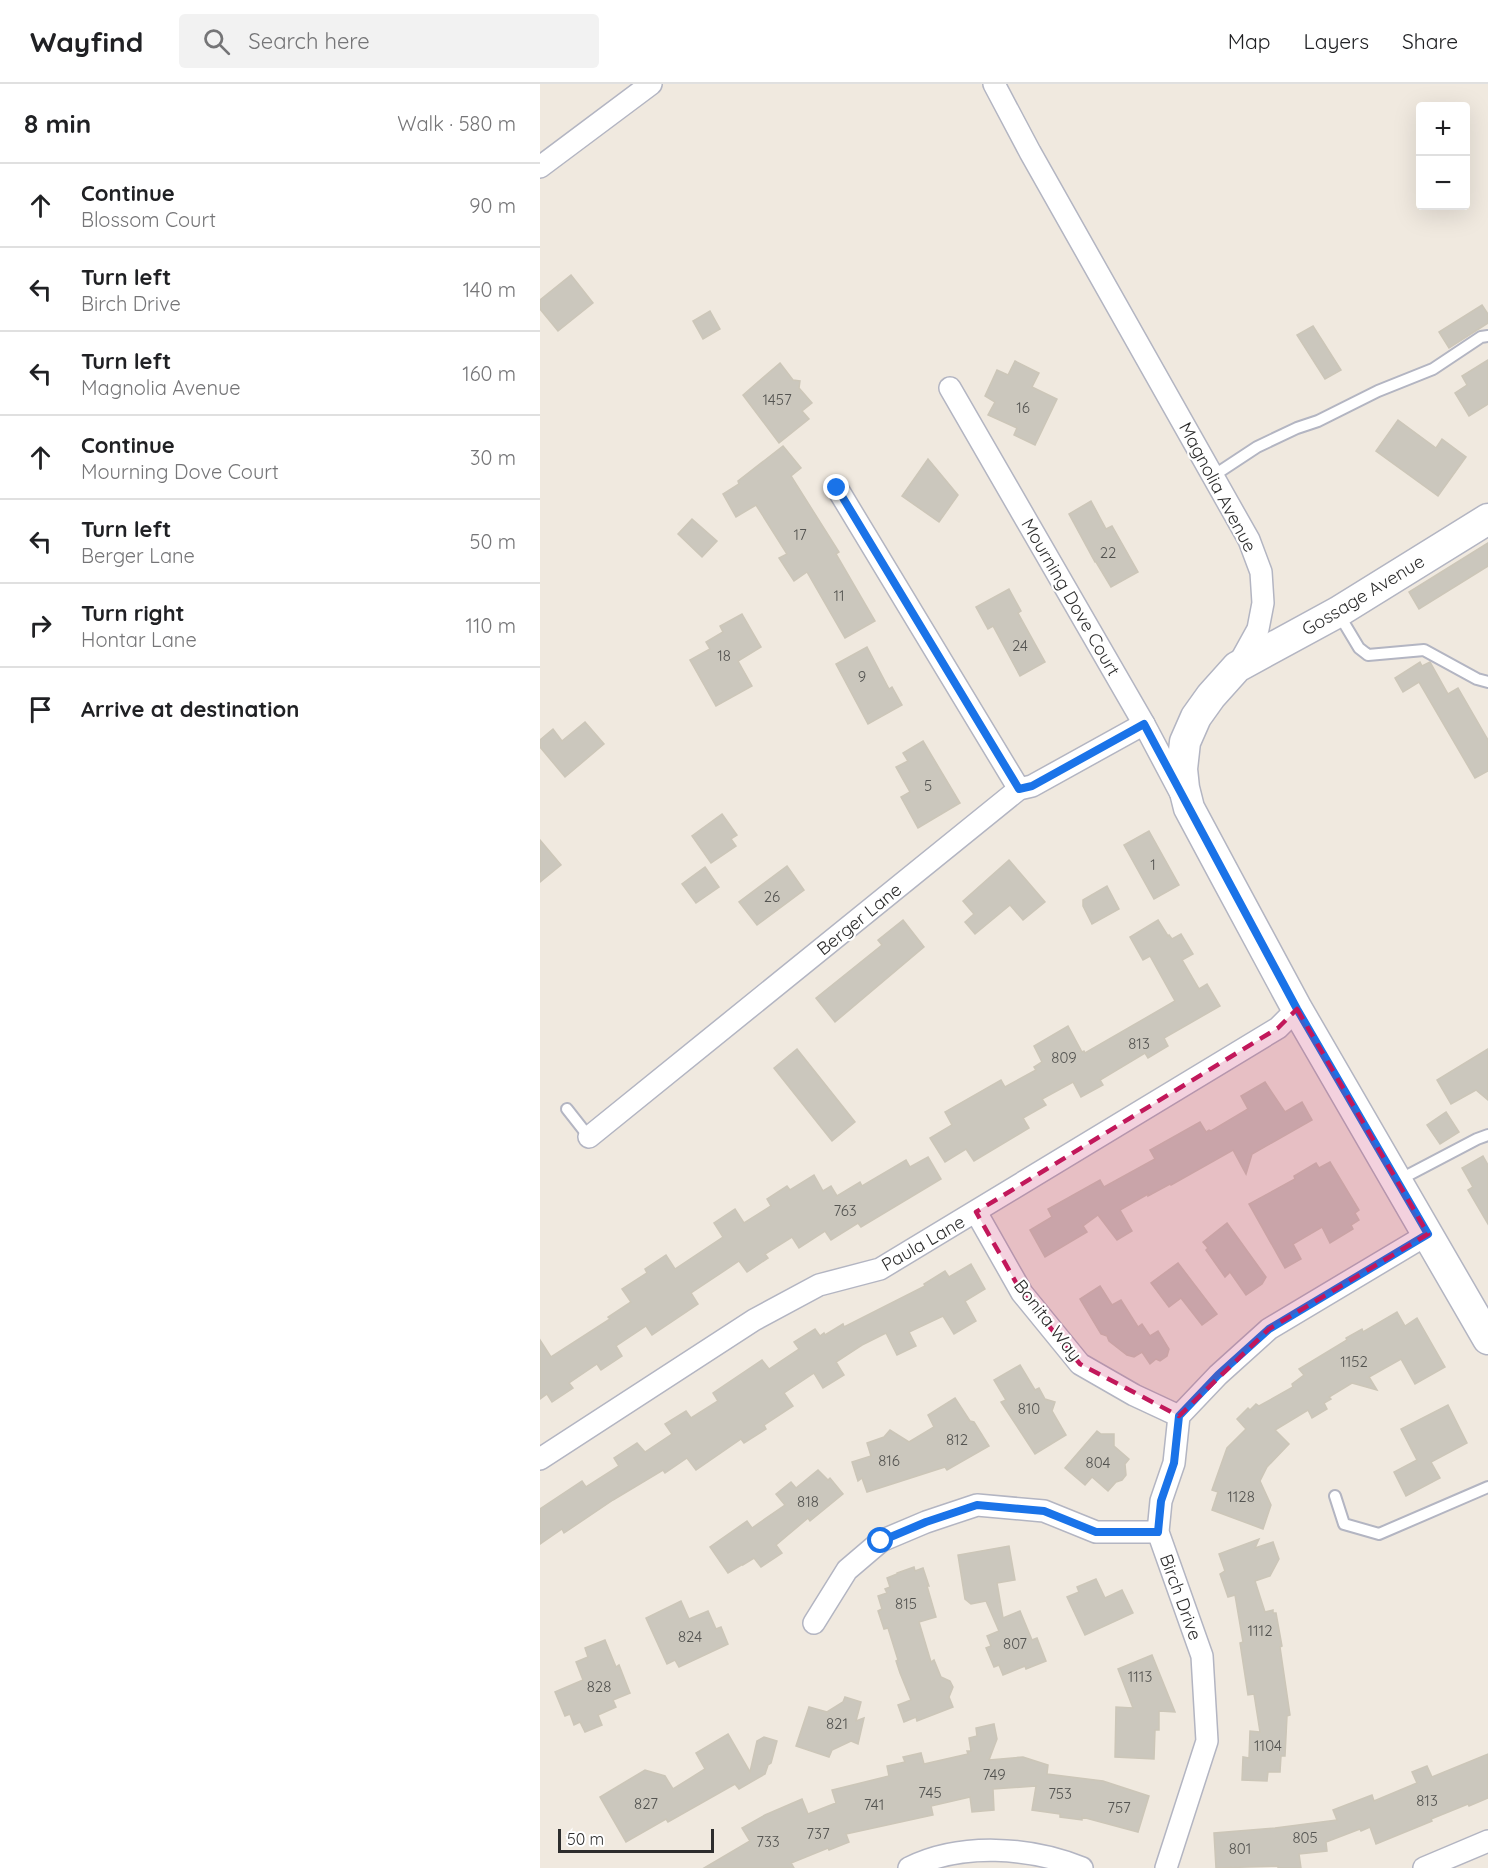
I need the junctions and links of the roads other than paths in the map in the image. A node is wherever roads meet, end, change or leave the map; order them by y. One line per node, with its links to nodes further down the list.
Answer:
1 (651, 84): 3 (street)
2 (994, 84): 6 (street, Magnolia Avenue)
3 (540, 167)
4 (1488, 336): 6 (lane)
5 (950, 388): 12 (street, Mourning Dove Court)
6 (1213, 476): 10 (street, Magnolia Avenue)
7 (837, 488): 13 (street)
8 (1488, 519): 9 (street, Gossage Avenue)
9 (1338, 612): 10 (street, Gossage Avenue); 11 (lane)
10 (1237, 667): 14 (street, Magnolia Avenue)
11 (1488, 682)
12 (1144, 724): 13 (street, Berger Lane); 14 (street, Mourning Dove Court)
13 (1019, 789): 18 (street, Berger Lane)
14 (1189, 808): 15 (street, Magnolia Avenue)
15 (1297, 1009): 19 (street, Magnolia Avenue); 20 (street, Paula Lane)
16 (567, 1108): 18 (lane)
17 (1488, 1135): 19 (lane)
18 (589, 1137)
19 (1397, 1181): 21 (street, Magnolia Avenue)
20 (976, 1212): 23 (street, Bonita Way); 24 (street, Paula Lane)
21 (1428, 1234): 22 (street, Magnolia Avenue); 23 (street)
22 (1488, 1339)
23 (1179, 1416): 27 (street, Birch Drive)
24 (540, 1459)
25 (1488, 1487): 26 (lane)
26 (1335, 1496)
27 (1158, 1532): 28 (street); 32 (street, Birch Drive)
28 (814, 1623)
29 (1488, 1841): 33 (street)
30 (909, 1868): 31 (street)
31 (1082, 1868)
32 (1166, 1868)
33 (1424, 1868)

